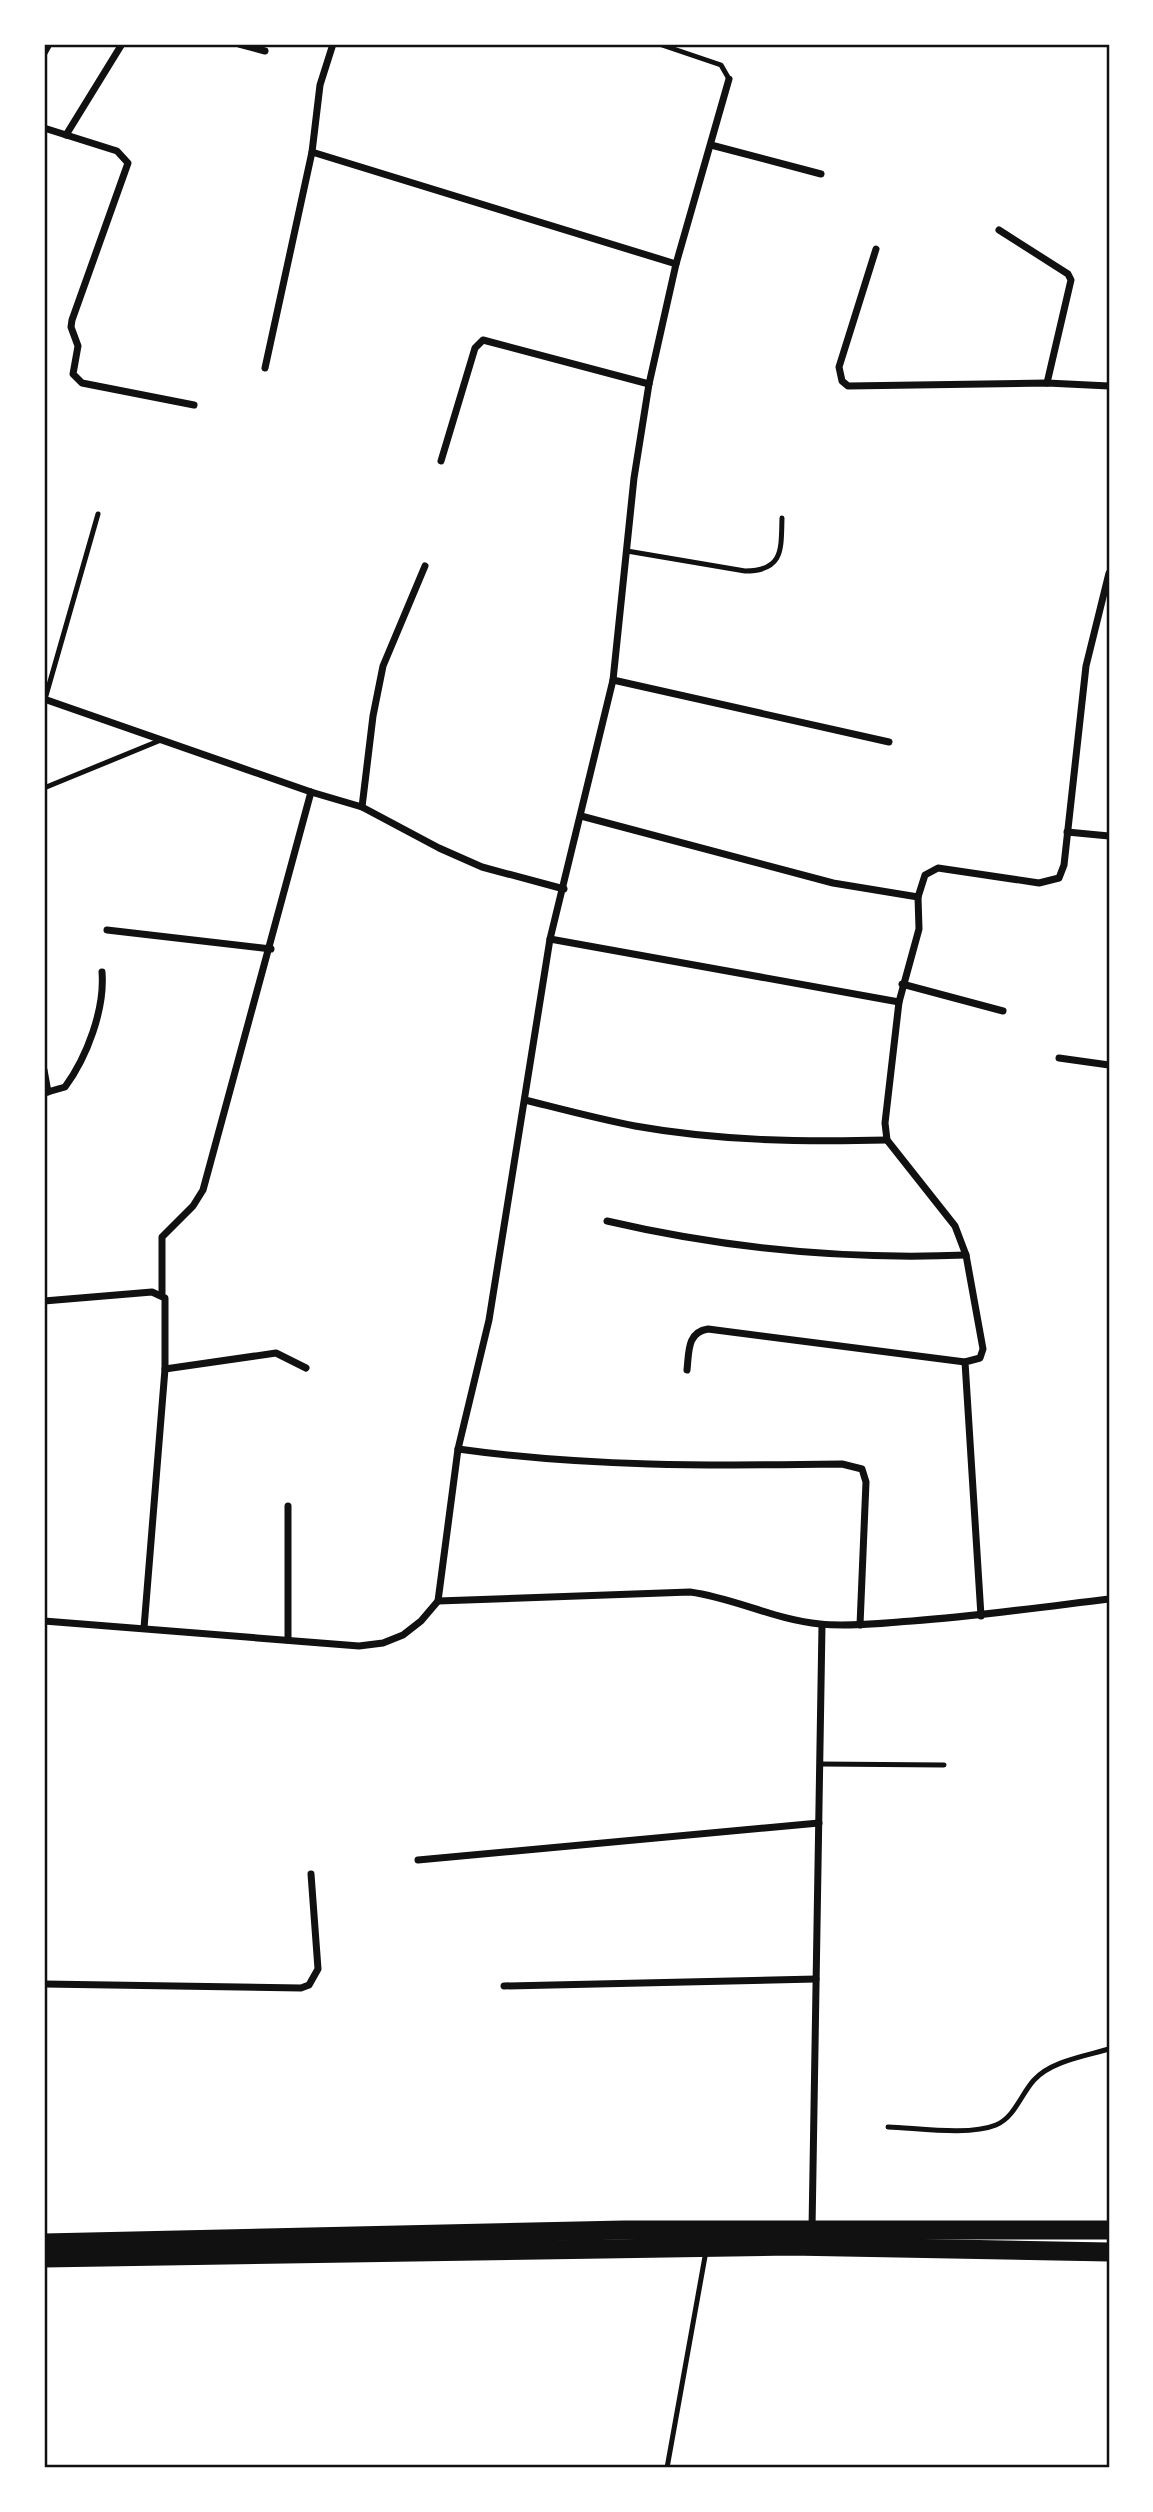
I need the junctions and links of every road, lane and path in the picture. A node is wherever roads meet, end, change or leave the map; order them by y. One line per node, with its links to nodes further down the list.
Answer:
1 (50, 44): 7 (street)
2 (122, 44): 10 (street)
3 (240, 44): 6 (street)
4 (333, 44): 12 (street)
5 (659, 44): 8 (lane)
6 (265, 51)
7 (44, 53)
8 (729, 79): 11 (street)
9 (44, 128): 10 (street)
10 (66, 135): 21 (street)
11 (711, 145): 13 (street); 16 (street)
12 (312, 152): 16 (street); 17 (street)
13 (821, 174)
14 (999, 230): 18 (street)
15 (876, 249): 18 (street)
16 (676, 264): 19 (street)
17 (265, 369)
18 (1047, 383): 20 (street)
19 (649, 384): 22 (street); 25 (street)
20 (1109, 386)
21 (194, 405)
22 (441, 461)
23 (98, 514): 30 (lane)
24 (782, 517): 25 (lane)
25 (627, 551): 29 (street)
26 (425, 566): 35 (street)
27 (1109, 573): 28 (street)
28 (1106, 592): 37 (street)
29 (613, 680): 32 (street); 36 (street)
30 (44, 699): 31 (street)
31 (162, 740): 33 (lane); 34 (street)
32 (889, 742)
33 (44, 788)
34 (311, 792): 35 (street); 43 (street)
35 (362, 807): 39 (street)
36 (580, 816): 39 (street); 40 (street)
37 (1067, 832): 38 (street); 40 (street)
38 (1109, 836)
39 (564, 889): 42 (street)
40 (918, 897): 45 (street)
41 (107, 930): 43 (street)
42 (550, 939): 46 (street); 52 (street)
43 (271, 949): 56 (street)
44 (102, 972): 51 (street)
45 (902, 984): 46 (street); 47 (street)
46 (899, 1002): 53 (street)
47 (1003, 1011)
48 (1059, 1058): 49 (street)
49 (1109, 1065)
50 (44, 1070): 51 (street)
51 (46, 1093)
52 (525, 1100): 53 (street); 62 (street)
53 (887, 1140): 55 (street)
54 (607, 1221): 55 (street)
55 (966, 1255): 58 (street)
56 (162, 1293): 57 (street); 59 (street)
57 (44, 1301)
58 (965, 1362): 61 (street); 66 (street)
59 (165, 1368): 60 (street); 70 (street)
60 (306, 1368)
61 (687, 1370)
62 (458, 1449): 65 (street); 69 (street)
63 (288, 1506): 71 (street)
64 (1109, 1599): 66 (street)
65 (438, 1601): 68 (street); 71 (street)
66 (981, 1616): 69 (street)
67 (44, 1621): 70 (street)
68 (822, 1625): 69 (street); 72 (street)
69 (860, 1625)
70 (144, 1628): 71 (street)
71 (288, 1640)
72 (820, 1764): 73 (lane); 74 (street)
73 (944, 1765)
74 (819, 1823): 75 (street); 77 (street)
75 (418, 1860)
76 (311, 1874): 78 (street)
77 (816, 1979): 79 (street); 82 (street)
78 (44, 1984)
79 (504, 1986)
80 (1109, 2049): 81 (lane)
81 (888, 2127)
82 (812, 2230): 83 (highway); 84 (highway)
83 (1109, 2231)
84 (44, 2242)
85 (707, 2248): 86 (highway); 87 (highway); 88 (lane)
86 (1109, 2252)
87 (44, 2258)
88 (667, 2468)

